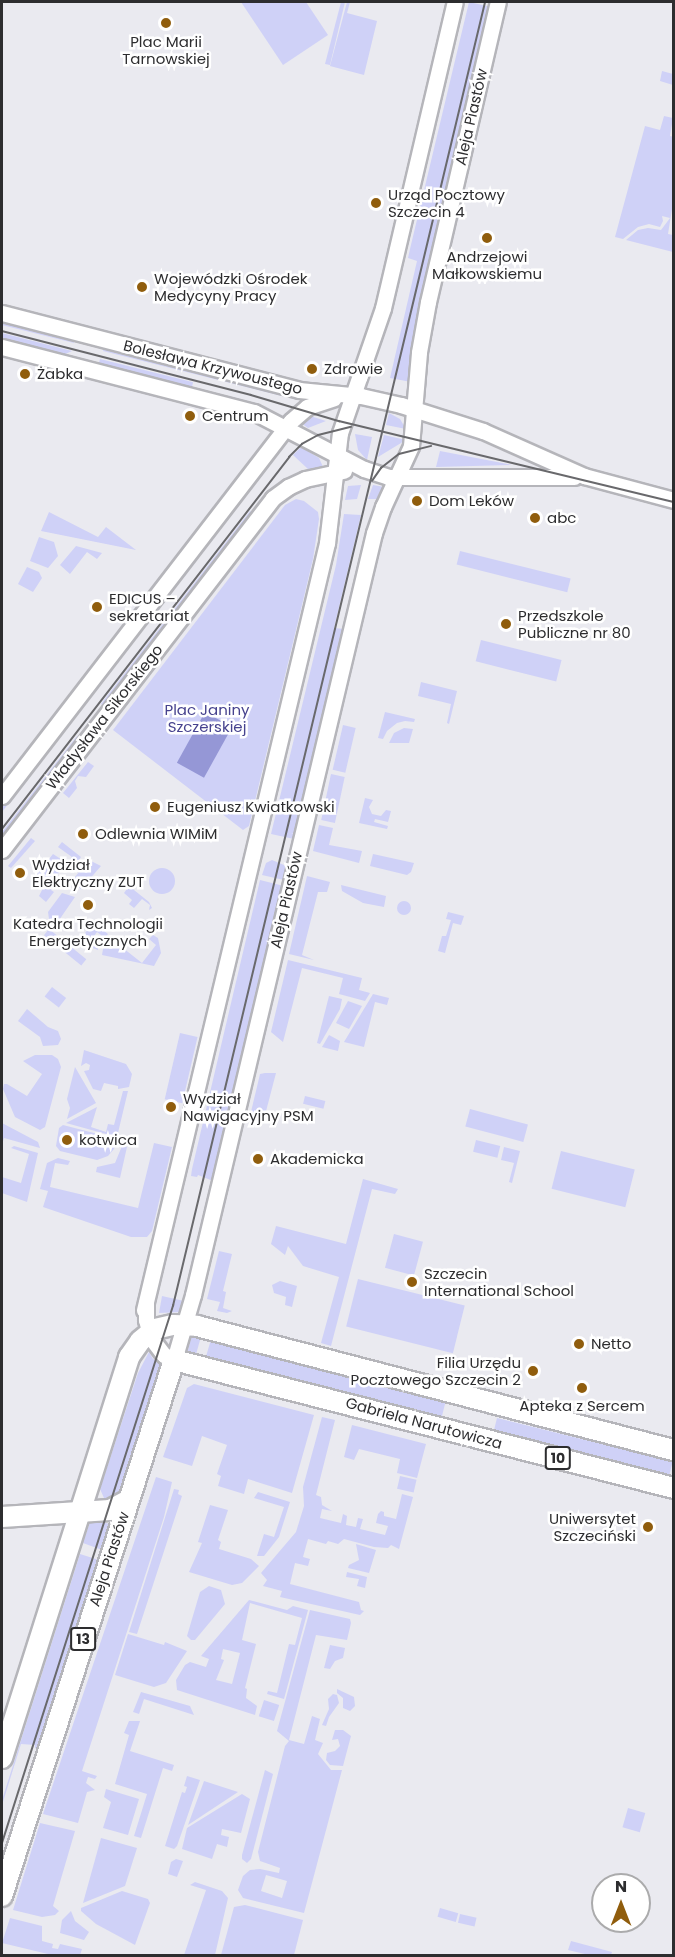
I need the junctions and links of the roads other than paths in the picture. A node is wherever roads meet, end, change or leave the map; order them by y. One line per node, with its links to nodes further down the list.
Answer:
1 (455, 2): 5 (street)
2 (498, 2): 6 (street, Aleja Piastów)
3 (2, 313): 5 (street, Bolesława Krzywoustego)
4 (2, 347): 7 (street)
5 (352, 395): 6 (street); 7 (street, Bolesława Krzywoustego); 8 (street)
6 (415, 410): 11 (street, Aleja Piastów); 12 (street)
7 (287, 426): 8 (street); 14 (street)
8 (336, 453): 9 (street); 10 (street)
9 (335, 472): 10 (street, Władysława Sikorskiego); 15 (street, Władysława Sikorskiego); 16 (street)
10 (374, 473): 11 (street)
11 (397, 479): 12 (street); 17 (street, Aleja Piastów)
12 (595, 480): 13 (street)
13 (674, 500)
14 (2, 796)
15 (2, 850)
16 (146, 1303): 18 (street); 19 (street)
17 (185, 1325): 18 (main road); 20 (street, Aleja Piastów); 21 (main road)
18 (148, 1333): 19 (main road); 20 (street)
19 (129, 1357): 24 (main road)
20 (174, 1360): 22 (main road, Gabriela Narutowicza / 10); 23 (main road, Aleja Piastów)
21 (674, 1450)
22 (674, 1488)
23 (129, 1500): 24 (main road, Aleja Piastów); 27 (main road, Aleja Piastów / 13)
24 (80, 1512): 25 (main road, Aleja Piastów); 26 (main road)
25 (2, 1517)
26 (2, 1758)
27 (2, 1896)

